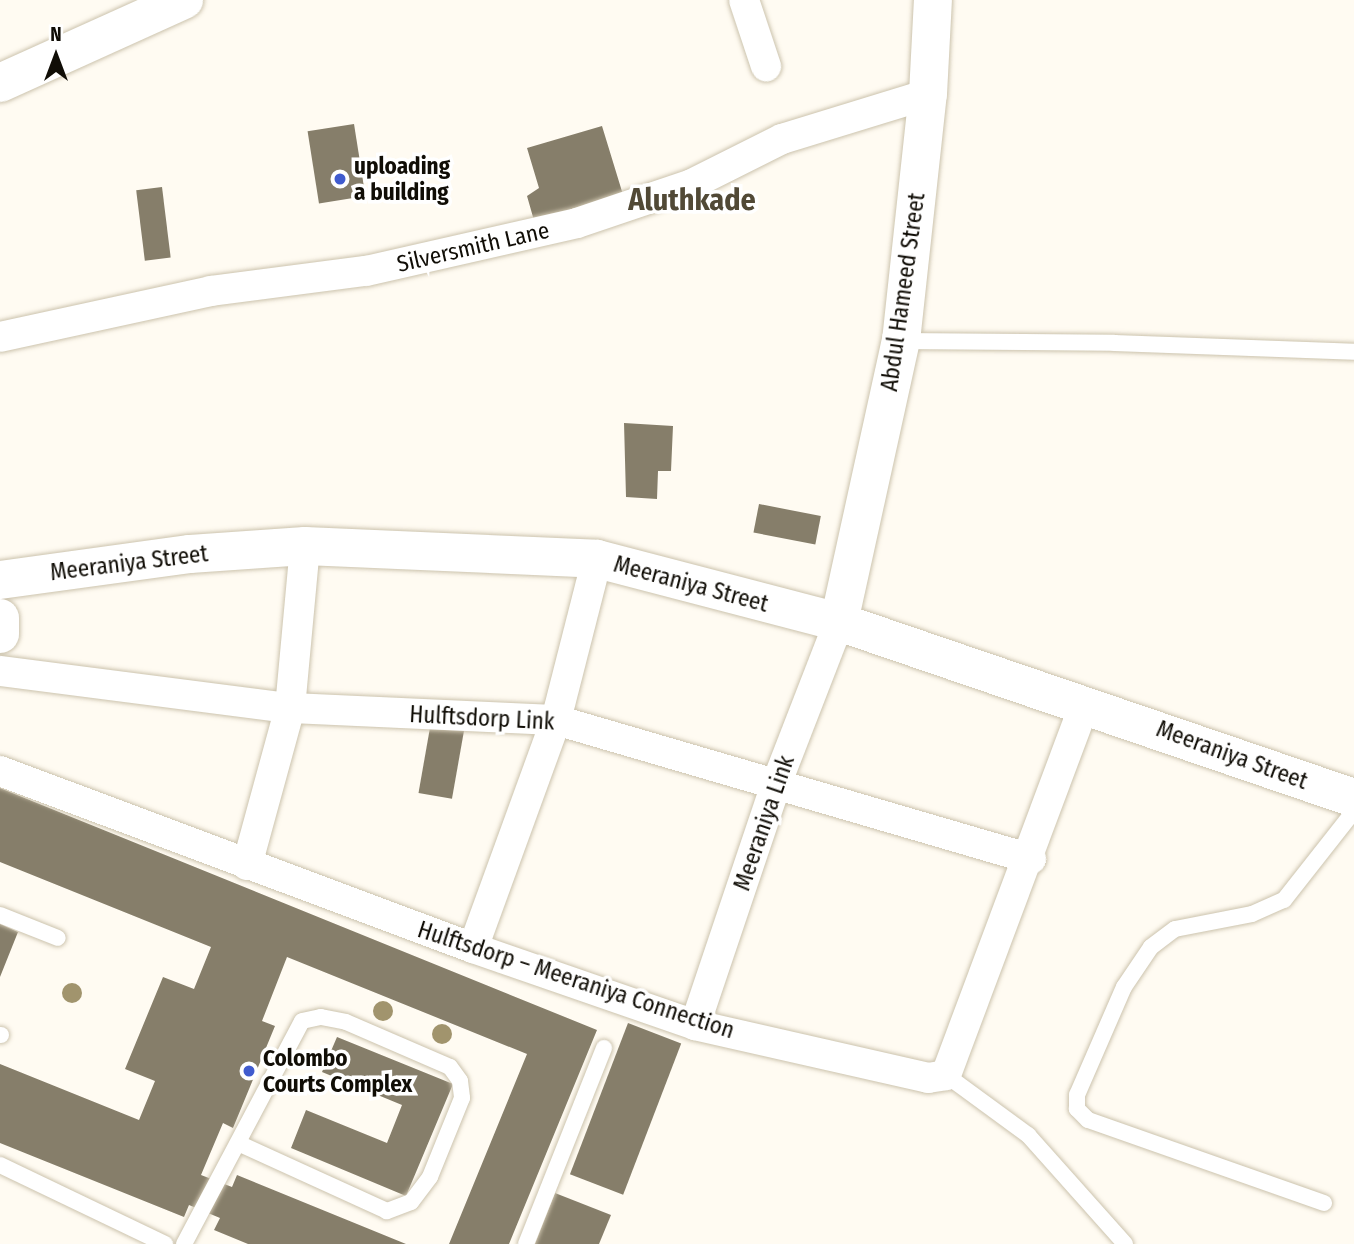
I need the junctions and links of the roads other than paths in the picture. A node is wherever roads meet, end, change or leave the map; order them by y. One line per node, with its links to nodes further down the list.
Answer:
1 (184, 0): 5 (street)
2 (744, 0): 4 (street)
3 (933, 0): 6 (street, Abdul Hameed Street)
4 (766, 66)
5 (0, 83)
6 (928, 94): 7 (street, Silversmith Lane); 8 (street, Abdul Hameed Street)
7 (0, 337)
8 (901, 341): 9 (lane); 14 (street, Abdul Hameed Street)
9 (1354, 352)
10 (305, 545): 11 (street, Meeraniya Street); 12 (street, Meeraniya Street); 18 (street)
11 (597, 559): 14 (street, Meeraniya Street); 19 (street)
12 (0, 580)
13 (0, 618): 15 (street)
14 (839, 622): 17 (street, Meeraniya Street); 21 (street, Meeraniya Link)
15 (0, 634)
16 (0, 671): 18 (street, Hulftsdorp Link)
17 (1086, 703): 22 (street, Meeraniya Street); 24 (street)
18 (290, 708): 19 (street, Hulftsdorp Link); 25 (street)
19 (556, 720): 21 (street, Hulftsdorp Link); 28 (street)
20 (0, 771): 25 (street, Hulftsdorp – Meeraniya Connection)
21 (777, 782): 24 (street, Hulftsdorp Link); 29 (street, Meeraniya Link)
22 (1354, 798)
23 (1354, 810): 34 (lane)
24 (1031, 859): 31 (street)
25 (247, 865): 28 (street, Hulftsdorp – Meeraniya Connection)
26 (0, 915): 27 (lane)
27 (58, 938)
28 (473, 948): 29 (street, Hulftsdorp – Meeraniya Connection)
29 (695, 1025): 31 (street, Hulftsdorp – Meeraniya Connection)
30 (604, 1048): 37 (lane)
31 (946, 1075): 38 (lane)
32 (240, 1144): 32 (lane); 36 (lane)
33 (0, 1165): 35 (lane)
34 (1324, 1203)
35 (165, 1244)
36 (184, 1244)
37 (526, 1244)
38 (1125, 1244)

